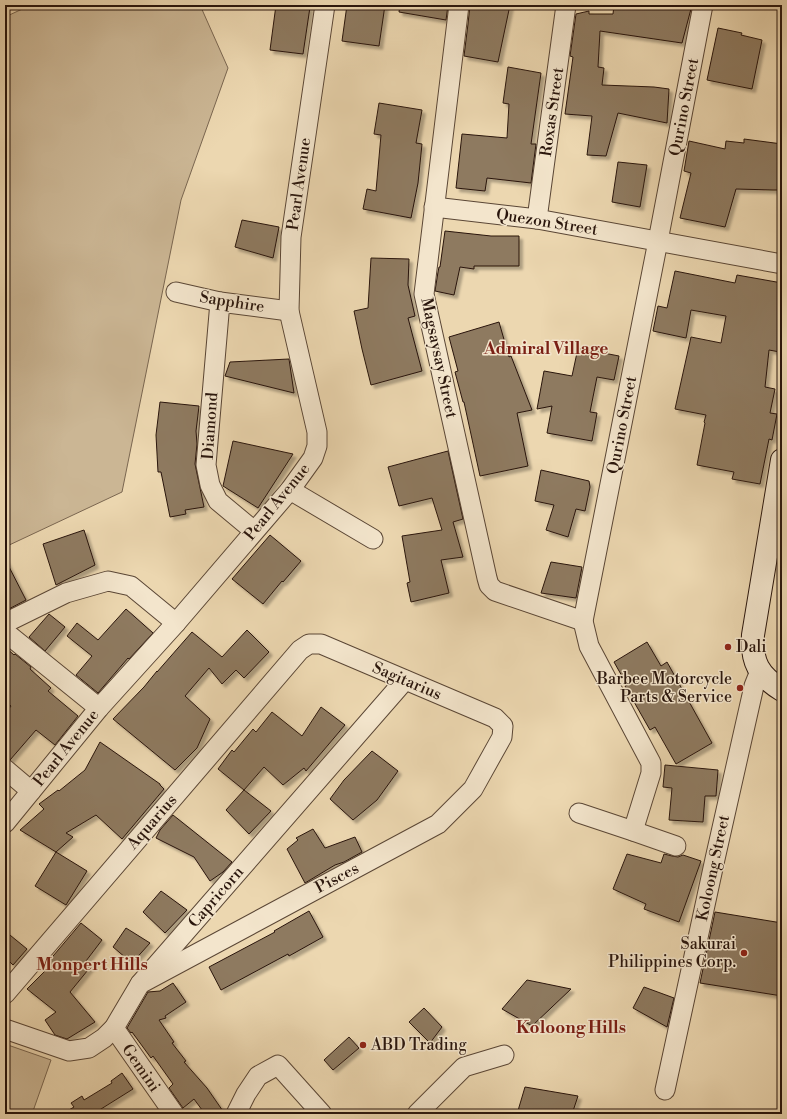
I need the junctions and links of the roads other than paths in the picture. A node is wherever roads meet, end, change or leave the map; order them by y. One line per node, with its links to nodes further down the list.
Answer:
1 (325, 5): 11 (street, Pearl Avenue)
2 (459, 5): 5 (street, Magsaysay Street)
3 (566, 5): 6 (street, Roxas Street)
4 (703, 5): 7 (street, Qurino Street)
5 (434, 207): 6 (street, Quezon Street); 16 (street, Magsaysay Street)
6 (537, 219): 7 (street, Quezon Street)
7 (658, 241): 8 (street, Quezon Street); 16 (street, Qurino Street)
8 (782, 264)
9 (176, 292): 10 (street, Sapphire)
10 (220, 302): 11 (street, Sapphire); 14 (street, Diamond)
11 (289, 311): 13 (street, Pearl Avenue)
12 (782, 460): 21 (main road)
13 (290, 490): 14 (street, Pearl Avenue); 15 (street)
14 (254, 531): 18 (street, Pearl Avenue)
15 (373, 539)
16 (583, 621): 30 (street, Qurino Street)
17 (5, 623): 18 (street)
18 (176, 623): 24 (street, Pearl Avenue)
19 (5, 632): 24 (street)
20 (300, 650): 22 (street, Sagitarius); 33 (street, Aquarius)
21 (760, 671): 23 (main road); 37 (street, Koloong Street)
22 (405, 680): 25 (street, Sagitarius); 32 (street, Capricorn)
23 (782, 690)
24 (99, 708): 27 (street, Pearl Avenue)
25 (502, 737): 32 (street, Pisces)
26 (5, 769): 27 (street)
27 (31, 791): 29 (street, Pearl Avenue)
28 (579, 813): 30 (street)
29 (5, 823)
30 (633, 830): 31 (street)
31 (676, 846)
32 (140, 984): 34 (street, Capricorn)
33 (5, 994)
34 (114, 1028): 35 (street, Capricorn); 38 (street, Gemini)
35 (5, 1030)
36 (504, 1055): 41 (street)
37 (665, 1090)
38 (168, 1112)
39 (236, 1114): 40 (street)
40 (322, 1114)
41 (417, 1114)

